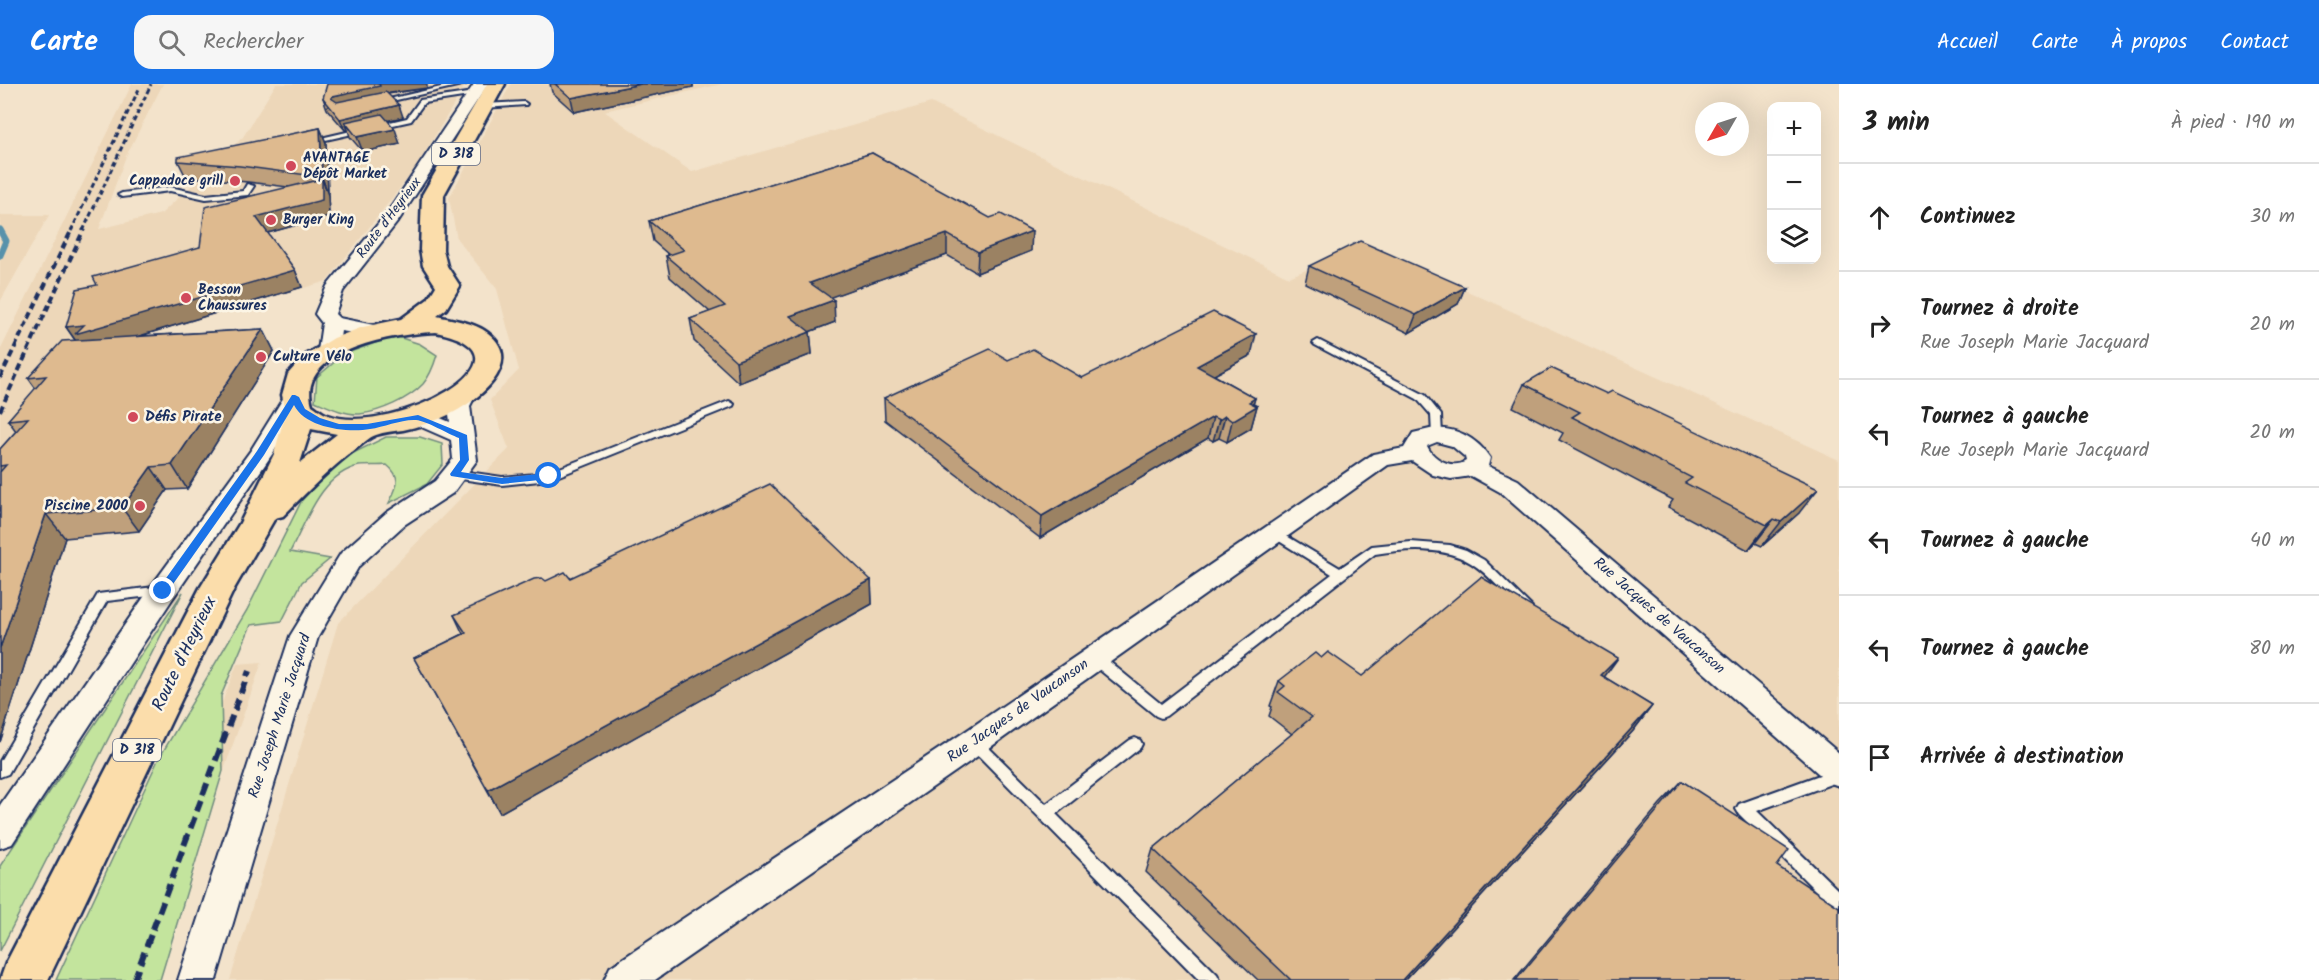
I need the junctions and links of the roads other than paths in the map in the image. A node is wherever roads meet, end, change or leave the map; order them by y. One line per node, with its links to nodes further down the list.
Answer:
1 (496, 84): 2 (main road, Route d'Heyrieux / D 318)
2 (475, 92): 3 (lane); 4 (lane); 5 (lane); 8 (main road, Route d'Heyrieux / D 318); 9 (street, Route d'Heyrieux)
3 (373, 103)
4 (524, 104)
5 (312, 141)
6 (250, 186): 7 (lane)
7 (122, 195)
8 (431, 229): 10 (main road, Route d'Heyrieux / D 318); 11 (main road)
9 (332, 323): 12 (street); 14 (street, Route d'Heyrieux)
10 (409, 325): 11 (main road, Route d'Heyrieux); 12 (main road, Route d'Heyrieux)
11 (459, 328): 15 (main road)
12 (377, 331): 14 (main road, Route d'Heyrieux)
13 (1318, 343): 21 (lane)
14 (328, 351): 16 (main road, Route d'Heyrieux)
15 (465, 394): 18 (main road); 20 (street, Rue Joseph Marie Jacquard)
16 (298, 404): 19 (main road); 24 (main road, Route d'Heyrieux / D 318); 27 (street)
17 (729, 404): 23 (lane)
18 (418, 417): 19 (main road); 20 (street)
19 (367, 427): 24 (main road, Route d'Heyrieux / D 318)
20 (464, 437): 23 (street, Rue Joseph Marie Jacquard)
21 (1427, 444): 22 (street); 22 (street); 25 (street, Rue Jacques de Vaucanson)
22 (1473, 468): 33 (street, Rue Jacques de Vaucanson)
23 (454, 474): 38 (street, Rue Joseph Marie Jacquard)
24 (256, 524): 37 (main road, Route d'Heyrieux / D 318)
25 (1275, 533): 26 (lane); 29 (street, Rue Jacques de Vaucanson)
26 (1341, 574): 28 (lane); 29 (lane)
27 (163, 591): 32 (lane); 35 (street)
28 (1535, 616)
29 (1095, 658): 30 (street, Rue Jacques de Vaucanson)
30 (974, 742): 34 (lane); 39 (street, Rue Jacques de Vaucanson)
31 (1135, 744): 34 (lane)
32 (0, 771)
33 (1839, 773): 36 (lane)
34 (1045, 814): 40 (lane)
35 (0, 833)
36 (1839, 902)
37 (23, 980)
38 (197, 980)
39 (622, 980)
40 (1211, 980)

